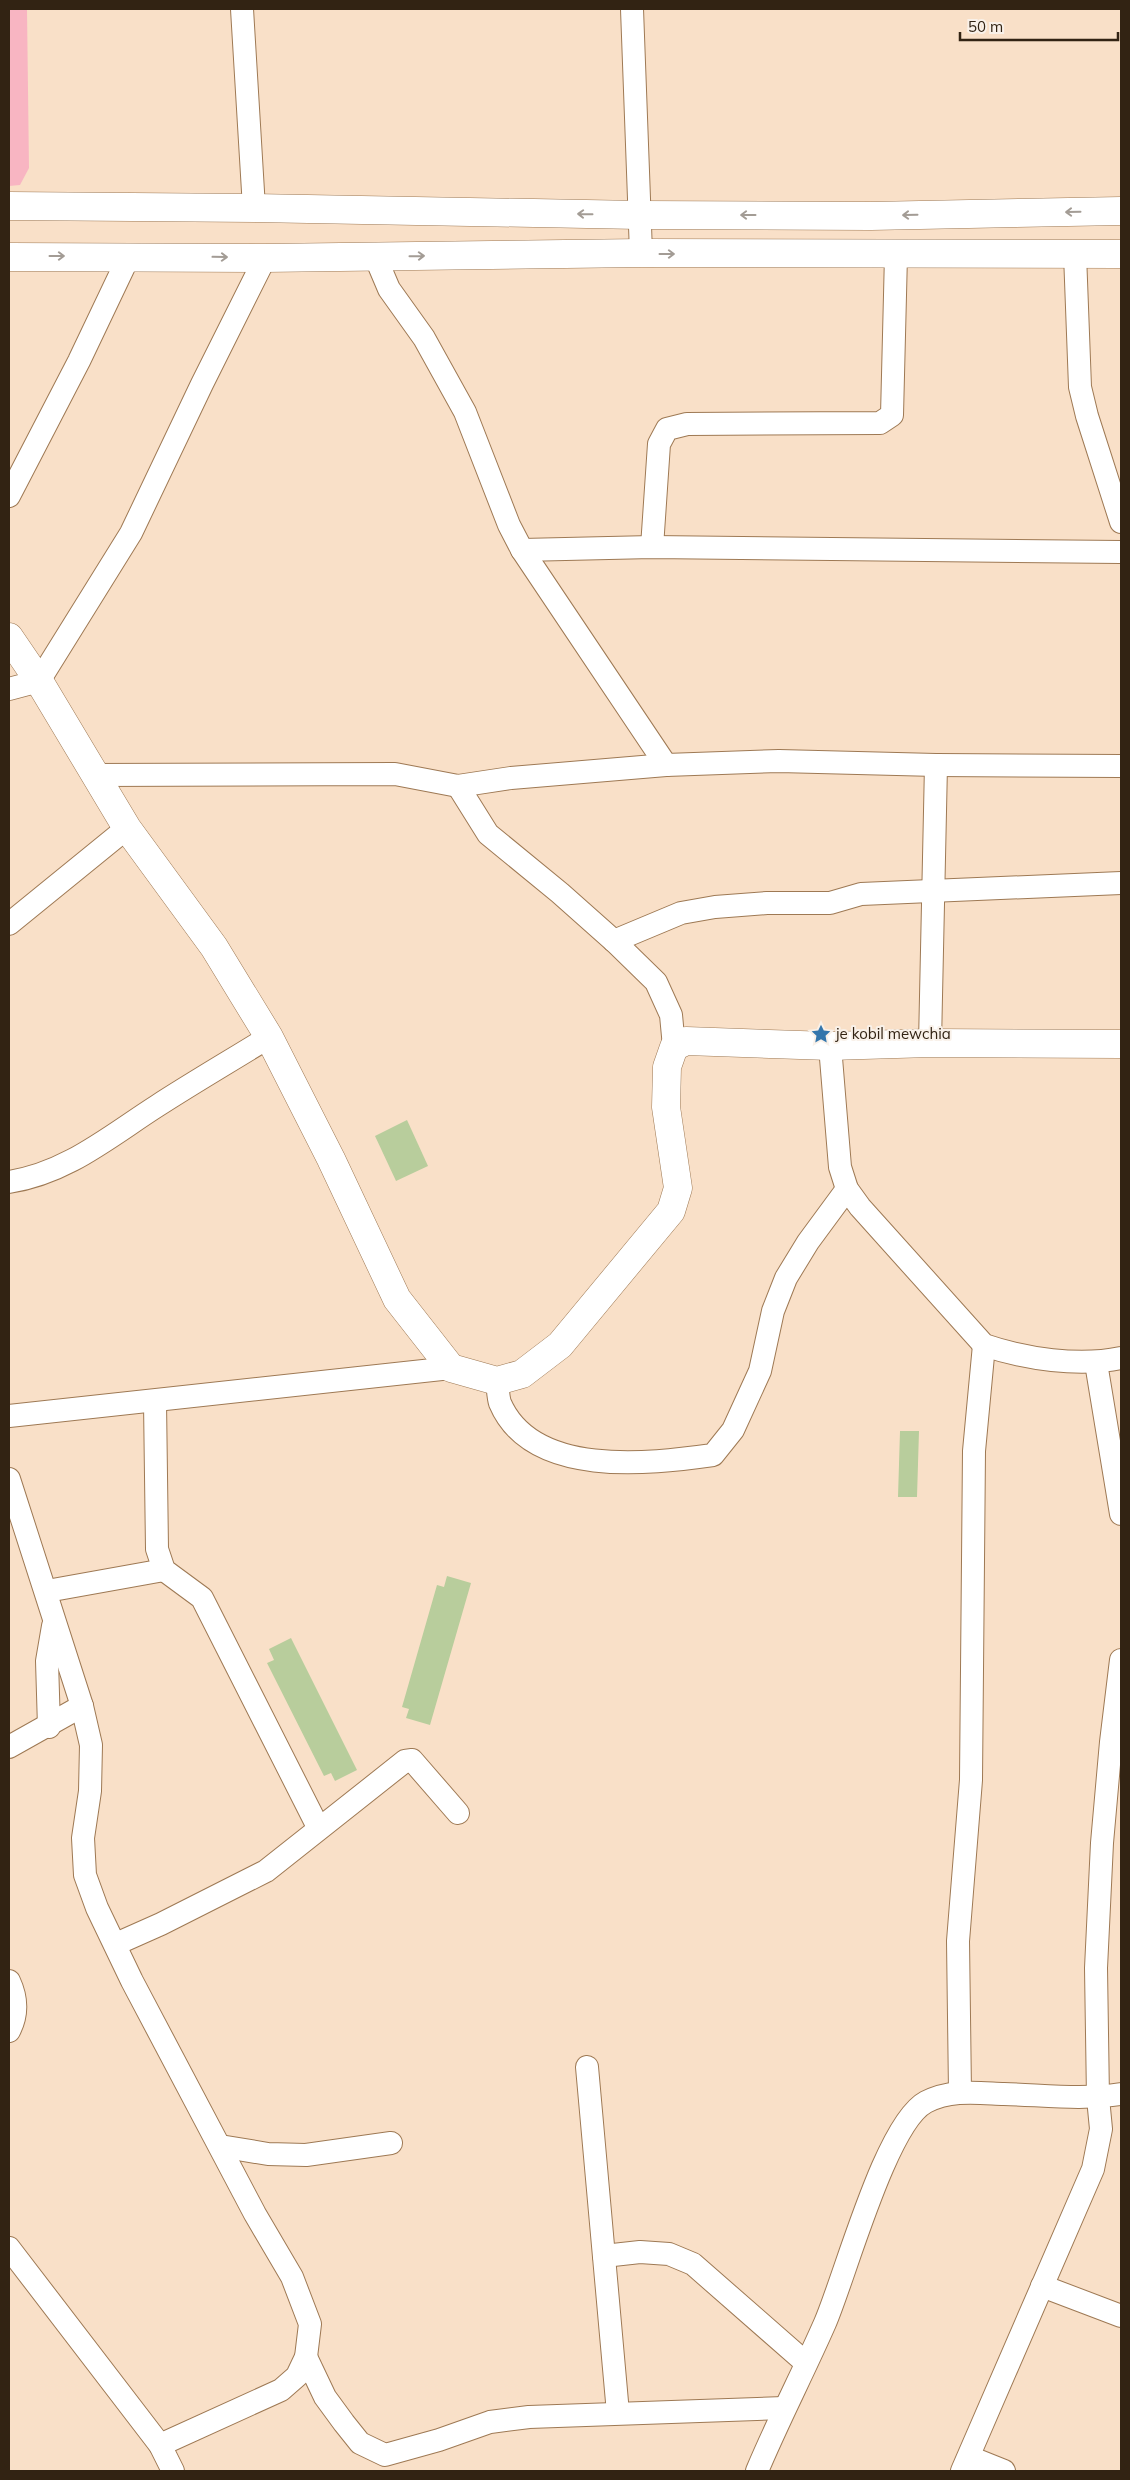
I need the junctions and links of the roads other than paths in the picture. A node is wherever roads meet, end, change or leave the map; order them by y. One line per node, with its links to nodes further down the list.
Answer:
1 (242, 9): 4 (street)
2 (632, 9): 6 (street)
3 (9, 206): 4 (street)
4 (254, 208): 6 (street, one-way to 4)
5 (1121, 211): 6 (street, one-way to 6)
6 (639, 215): 7 (street)
7 (640, 253): 10 (street, one-way to 10); 13 (street, one-way to 7)
8 (1075, 254): 9 (street); 10 (street); 16 (street)
9 (1121, 254)
10 (896, 255): 17 (street)
11 (9, 256): 12 (street, one-way to 12)
12 (129, 256): 14 (street, one-way to 14); 15 (street)
13 (375, 256): 14 (street); 18 (street)
14 (266, 258): 21 (street)
15 (9, 496)
16 (1121, 522)
17 (652, 547): 18 (street); 19 (street)
18 (522, 550): 23 (street)
19 (1121, 552)
20 (9, 637): 21 (street)
21 (39, 681): 22 (street); 26 (street)
22 (9, 689)
23 (666, 765): 24 (street); 27 (street)
24 (936, 765): 25 (street); 30 (street)
25 (1121, 766)
26 (94, 775): 27 (street); 28 (street)
27 (458, 786): 32 (street)
28 (127, 828): 31 (street); 33 (street)
29 (1121, 883): 30 (street)
30 (935, 891): 32 (street); 34 (street)
31 (9, 924)
32 (614, 940): 37 (street)
33 (269, 1037): 38 (street); 43 (street)
34 (930, 1043): 35 (street); 36 (street)
35 (1121, 1044)
36 (830, 1046): 37 (street); 39 (street)
37 (674, 1047): 44 (street)
38 (9, 1182)
39 (847, 1189): 40 (street); 44 (street)
40 (984, 1345): 42 (street); 63 (street)
41 (1121, 1358): 42 (street)
42 (1096, 1363): 48 (street)
43 (451, 1368): 44 (street); 45 (street)
44 (497, 1381)
45 (155, 1402): 46 (street); 49 (street)
46 (9, 1416)
47 (9, 1480): 50 (street)
48 (1121, 1514)
49 (164, 1570): 50 (street); 58 (street)
50 (47, 1591): 51 (street)
51 (54, 1621): 53 (street); 54 (street)
52 (1121, 1660): 55 (street)
53 (82, 1706): 54 (street); 59 (street)
54 (49, 1727): 56 (street)
55 (1116, 1742): 65 (street)
56 (9, 1747)
57 (458, 1813): 58 (street)
58 (318, 1828): 59 (street)
59 (116, 1944): 67 (street)
60 (9, 1981): 61 (street)
61 (9, 2031)
62 (587, 2067): 69 (street)
63 (960, 2092): 65 (street); 73 (street)
64 (1121, 2094): 65 (street)
65 (1098, 2098): 70 (street)
66 (391, 2143): 67 (street)
67 (220, 2146): 72 (street)
68 (9, 2248): 76 (street)
69 (604, 2256): 73 (street); 75 (street)
70 (1042, 2286): 71 (street); 77 (street)
71 (1121, 2316)
72 (306, 2358): 75 (street); 76 (street)
73 (806, 2363): 74 (street)
74 (784, 2408): 75 (street); 79 (street)
75 (618, 2413)
76 (160, 2445): 78 (street)
77 (965, 2464): 80 (street)
78 (173, 2471)
79 (757, 2471)
80 (1004, 2471)

